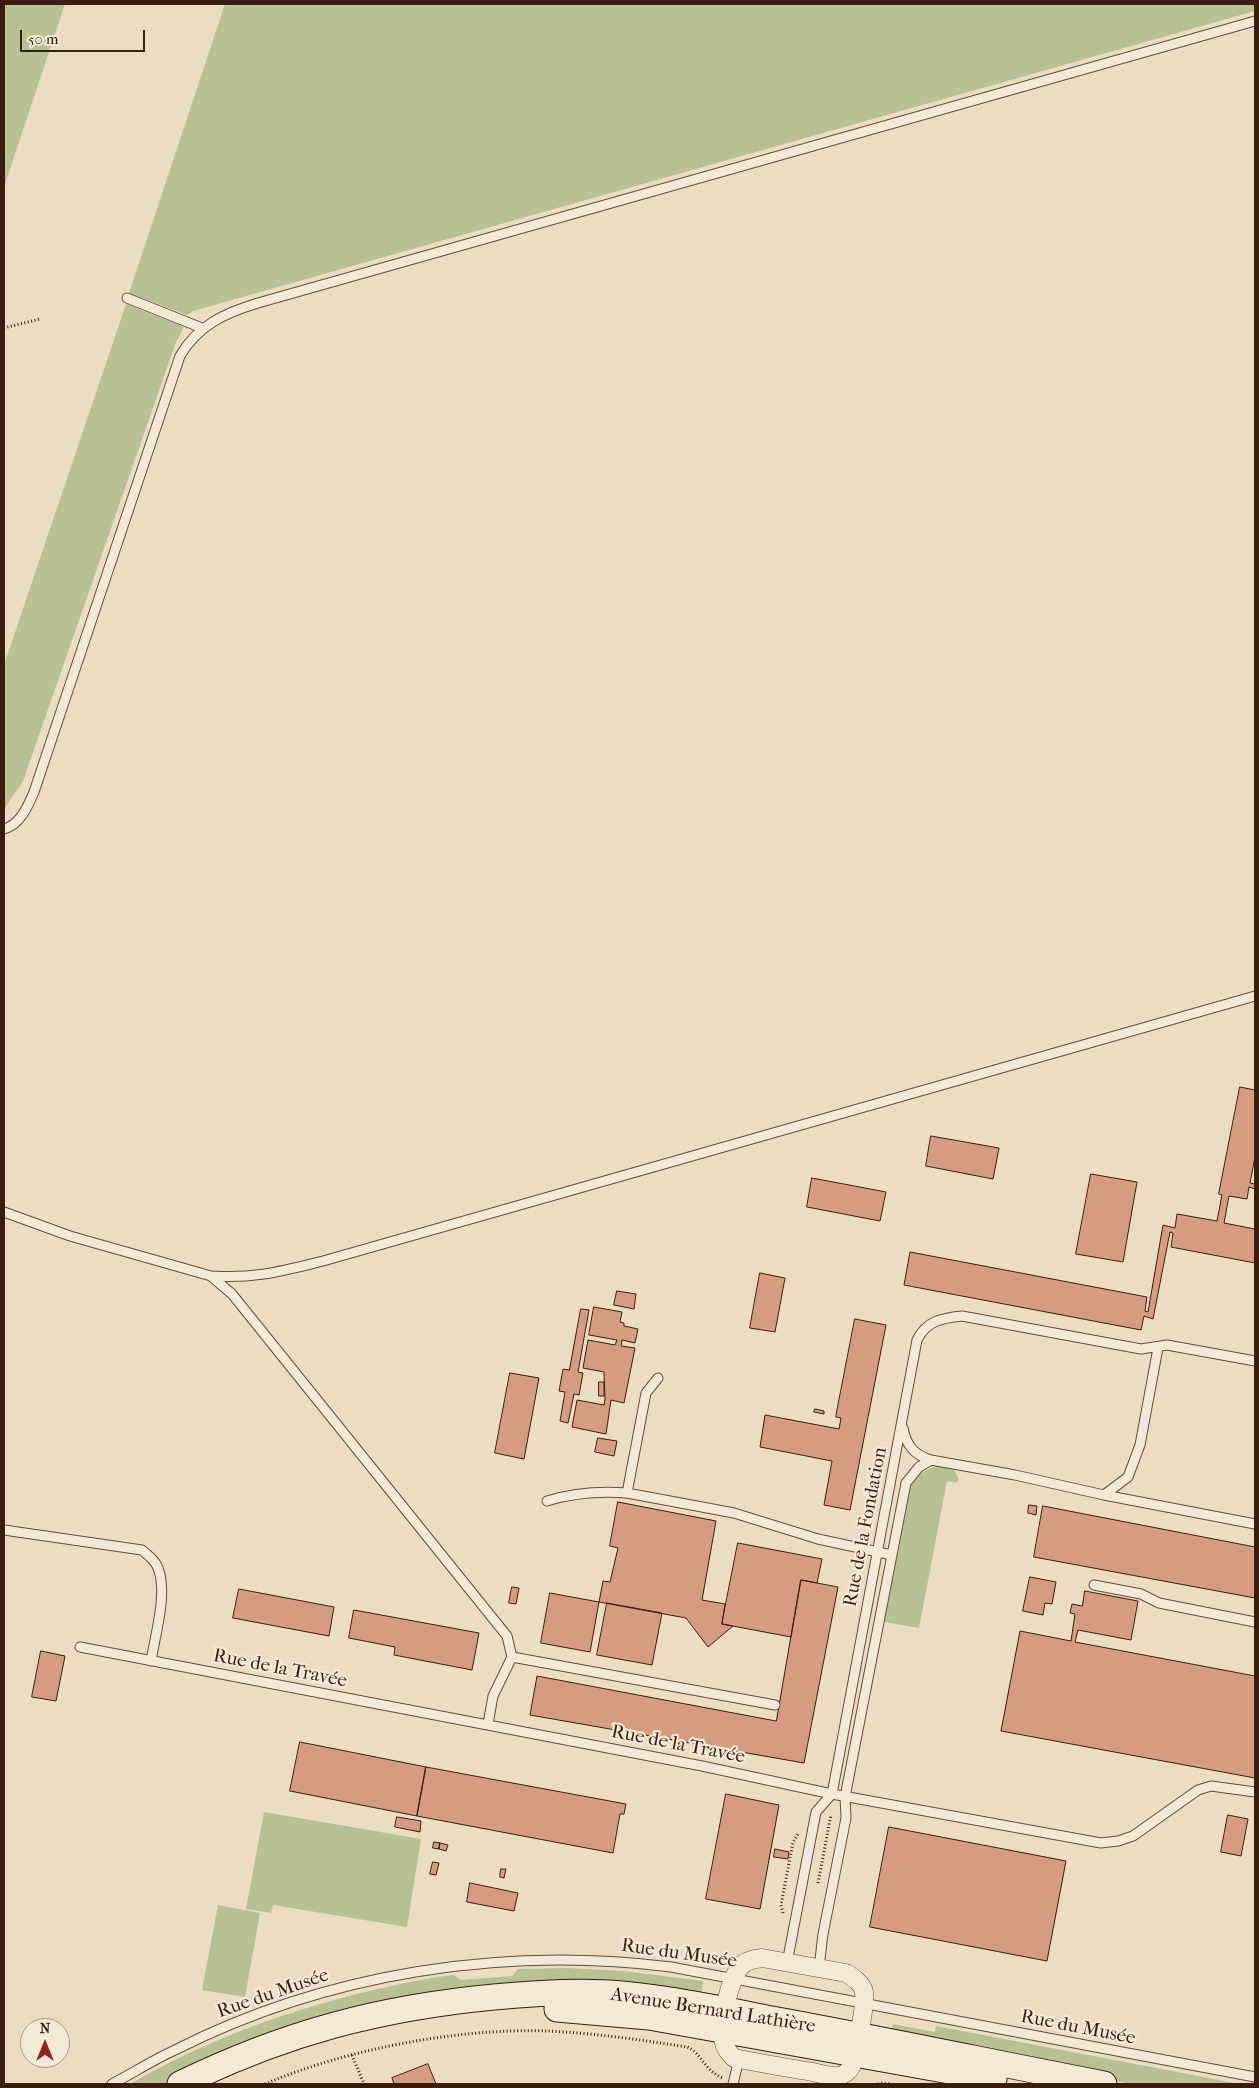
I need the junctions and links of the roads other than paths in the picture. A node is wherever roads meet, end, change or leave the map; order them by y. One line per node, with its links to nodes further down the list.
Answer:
1 (1255, 21): 3 (lane)
2 (127, 298): 3 (lane)
3 (202, 328): 4 (lane)
4 (4, 829)
5 (1255, 996): 7 (lane)
6 (4, 1212): 7 (lane)
7 (211, 1276): 23 (lane)
8 (1158, 1348): 9 (lane, Rue de la Fondation); 11 (lane, Rue de la Fondation); 14 (lane)
9 (1255, 1361)
10 (658, 1378): 13 (lane)
11 (902, 1425): 12 (lane); 18 (lane, Rue de la Fondation)
12 (931, 1460): 14 (lane); 19 (lane, Rue de la Fondation)
13 (627, 1493): 15 (lane); 18 (lane)
14 (1104, 1495): 16 (lane)
15 (547, 1501)
16 (1255, 1524)
17 (4, 1530): 24 (lane)
18 (878, 1552): 19 (lane); 28 (lane, Rue de la Fondation)
19 (892, 1556): 29 (lane, Rue de la Fondation)
20 (1094, 1584): 21 (lane)
21 (1255, 1622)
22 (80, 1647): 24 (lane, Rue de la Travée)
23 (512, 1656): 25 (lane); 26 (lane)
24 (151, 1661): 26 (lane, Rue de la Travée)
25 (775, 1705)
26 (488, 1724): 28 (lane, Rue de la Travée)
27 (1255, 1792): 29 (lane, Rue de la Travée)
28 (832, 1794): 29 (lane, Rue de la Travée); 30 (lane, Rue de la Fondation)
29 (845, 1796): 31 (lane, Rue de la Fondation)
30 (787, 1963): 31 (street); 32 (street)
31 (819, 1968): 33 (street)
32 (732, 1978): 33 (lane, Rue du Musée); 34 (street); 40 (lane, Rue du Musée)
33 (864, 2003): 35 (street); 37 (lane, Rue du Musée)
34 (724, 2020): 35 (main road, Avenue Bernard Lathière); 36 (street); 41 (main road, Avenue Bernard Lathière); 42 (main road, Avenue Bernard Lathière)
35 (857, 2045): 38 (street); 43 (main road, Avenue Bernard Lathière); 44 (main road, Avenue Bernard Lathière)
36 (738, 2059): 38 (street); 39 (lane)
37 (1255, 2077)
38 (807, 2078)
39 (733, 2082)
40 (112, 2084)
41 (180, 2084)
42 (206, 2084)
43 (1027, 2084)
44 (1104, 2084)

